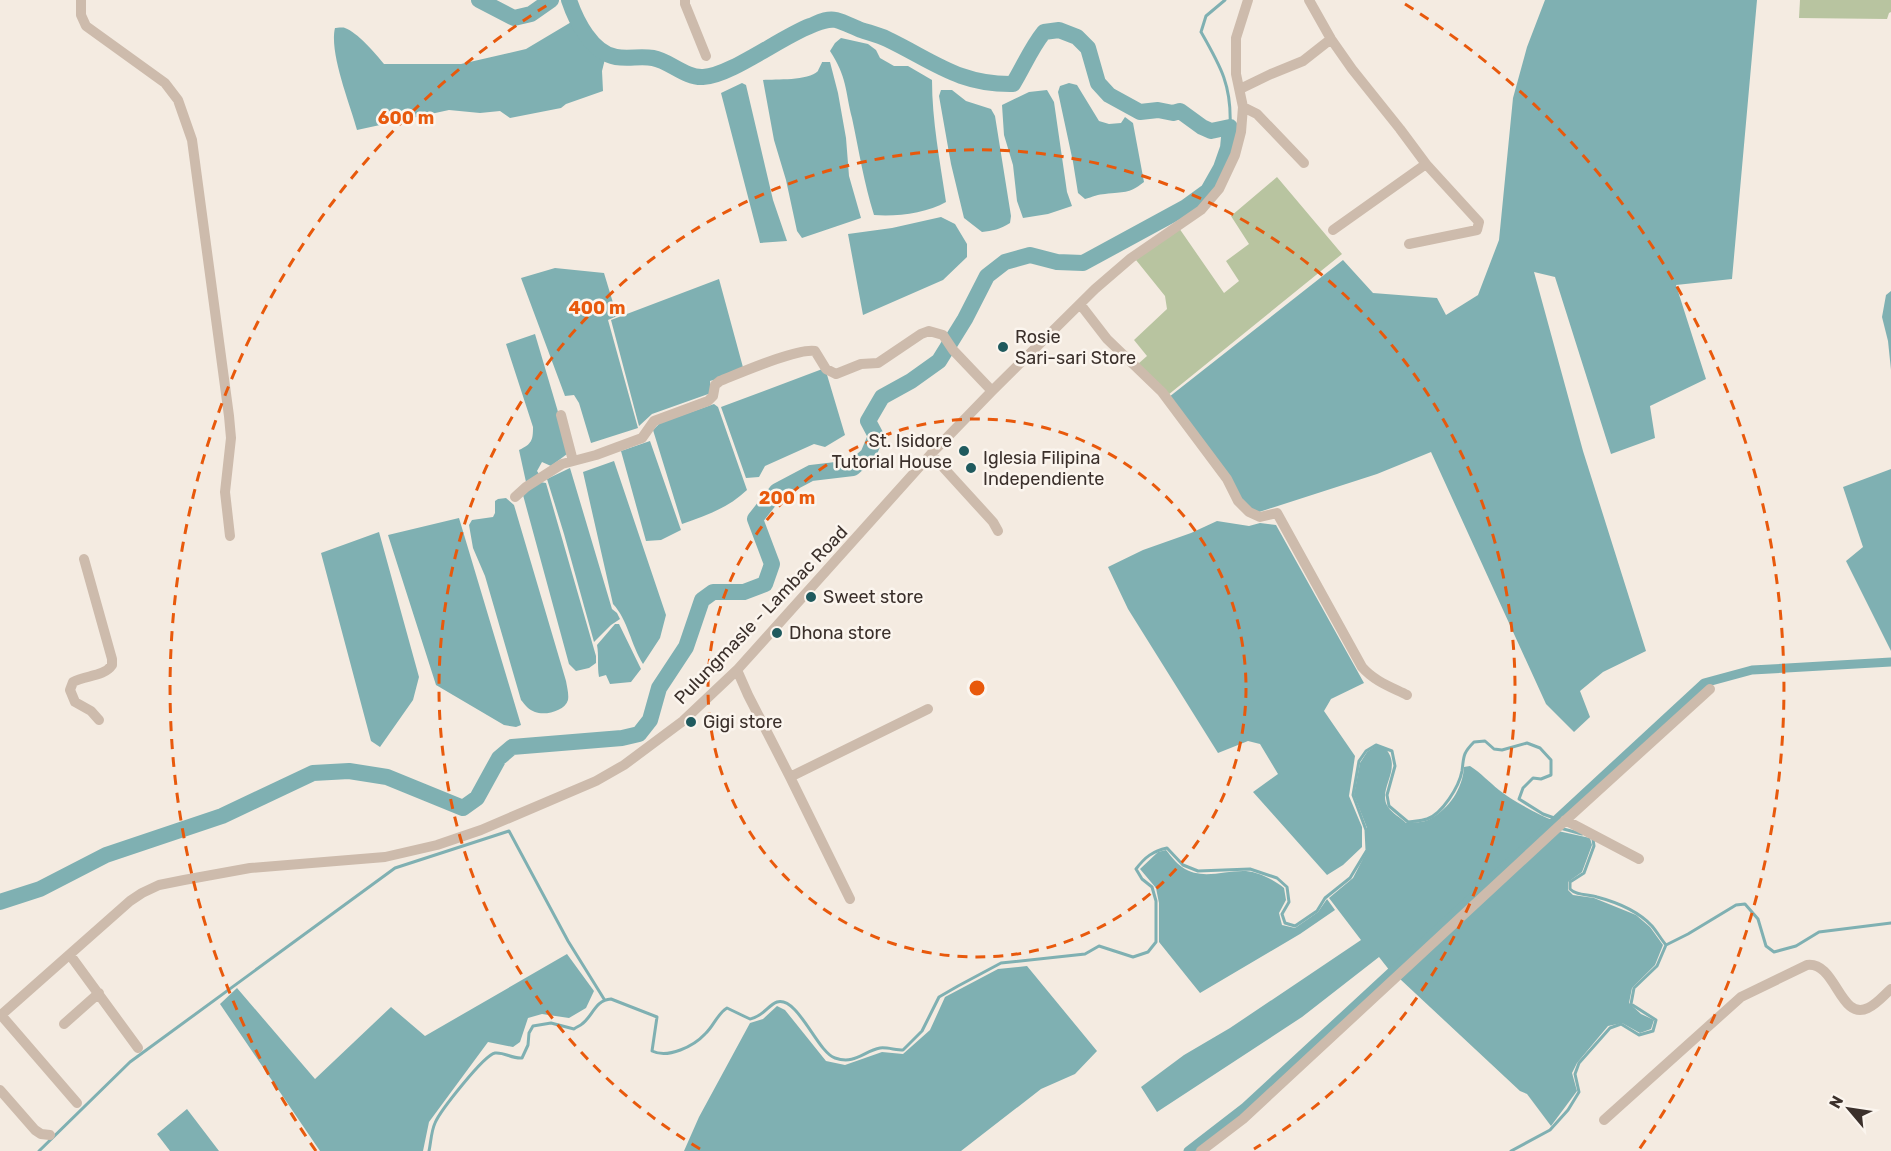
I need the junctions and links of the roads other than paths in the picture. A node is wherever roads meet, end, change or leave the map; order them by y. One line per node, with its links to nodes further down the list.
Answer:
1 (81, 0): 20 (street)
2 (685, 0): 6 (street)
3 (1248, 0): 7 (street, Pulungmasle - Lambac Road)
4 (1309, 0): 5 (street)
5 (1331, 39): 7 (street); 10 (street)
6 (706, 56)
7 (1240, 89): 8 (street, Pulungmasle - Lambac Road)
8 (1243, 107): 9 (street); 13 (street, Pulungmasle - Lambac Road)
9 (1304, 163)
10 (1426, 164): 11 (street); 12 (street)
11 (1333, 230)
12 (1409, 244)
13 (1080, 304): 14 (street, Pulungmasle - Lambac Road); 24 (street)
14 (992, 391): 16 (street, Pulungmasle - Lambac Road); 17 (street)
15 (561, 415): 17 (street)
16 (931, 454): 19 (street); 22 (street, Pulungmasle - Lambac Road)
17 (573, 461): 18 (street)
18 (515, 497)
19 (998, 531)
20 (230, 536)
21 (84, 559): 26 (street)
22 (737, 670): 27 (street); 31 (street, Pulungmasle - Lambac Road)
23 (1710, 689): 28 (street)
24 (1407, 695)
25 (928, 709): 27 (street)
26 (99, 720)
27 (790, 777): 30 (street)
28 (1561, 824): 29 (street); 41 (street)
29 (1639, 859)
30 (850, 899)
31 (70, 955): 33 (street); 34 (street, Pulungmasle - Lambac Road)
32 (1891, 990): 39 (street)
33 (99, 993): 35 (street); 36 (street)
34 (0, 1016): 38 (street)
35 (64, 1024)
36 (138, 1048)
37 (0, 1090): 40 (street)
38 (77, 1103)
39 (1604, 1120)
40 (50, 1135)
41 (1201, 1151)

